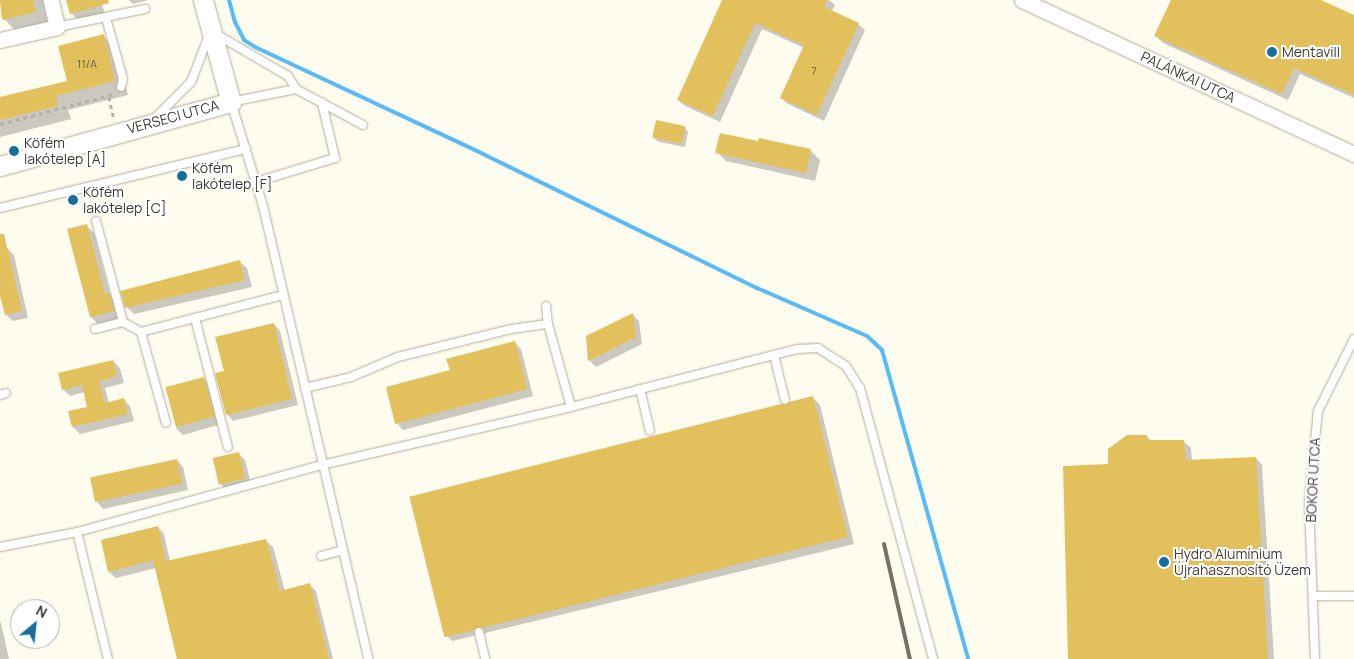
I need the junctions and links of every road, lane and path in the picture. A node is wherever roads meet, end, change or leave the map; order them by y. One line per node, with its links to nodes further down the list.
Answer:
1 (51, 0): 6 (street)
2 (203, 0): 7 (street)
3 (1022, 0): 19 (street, PALÁNKAI UTCA)
4 (145, 9): 5 (lane)
5 (106, 18): 6 (lane); 9 (lane)
6 (57, 27): 8 (street)
7 (211, 31): 10 (lane); 12 (street); 15 (lane)
8 (0, 40)
9 (121, 87): 11 (path)
10 (296, 88): 12 (lane); 13 (lane)
11 (109, 97): 14 (path); 16 (path)
12 (231, 102): 15 (street, VERSECI UTCA); 18 (lane)
13 (322, 103): 17 (lane); 21 (lane)
14 (114, 120)
15 (152, 122): 20 (street, VERSECI UTCA)
16 (0, 124)
17 (363, 125)
18 (246, 149): 21 (lane); 22 (lane)
19 (1354, 154)
20 (0, 166)
21 (256, 182): 24 (lane)
22 (0, 208)
23 (96, 222): 27 (lane)
24 (283, 295): 26 (lane); 33 (lane)
25 (546, 306): 28 (lane)
26 (195, 318): 30 (lane); 39 (lane)
27 (123, 322): 29 (lane); 30 (lane)
28 (548, 324): 33 (lane); 36 (lane)
29 (95, 329)
30 (141, 332): 37 (lane)
31 (1354, 339): 45 (lane, BOKOR UTCA)
32 (774, 355): 34 (lane); 35 (lane); 51 (lane)
33 (305, 388): 40 (lane)
34 (640, 389): 36 (lane); 38 (lane)
35 (785, 400)
36 (571, 407): 40 (lane)
37 (166, 423)
38 (650, 431)
39 (228, 447)
40 (322, 465): 41 (lane); 43 (lane)
41 (77, 532): 42 (lane); 48 (lane)
42 (0, 547)
43 (343, 550): 44 (lane); 49 (lane)
44 (321, 556)
45 (1313, 596): 46 (lane); 52 (lane, BOKOR UTCA)
46 (1354, 596)
47 (479, 632): 50 (lane)
48 (108, 659)
49 (368, 659)
50 (485, 659)
51 (932, 659)
52 (1315, 659)

